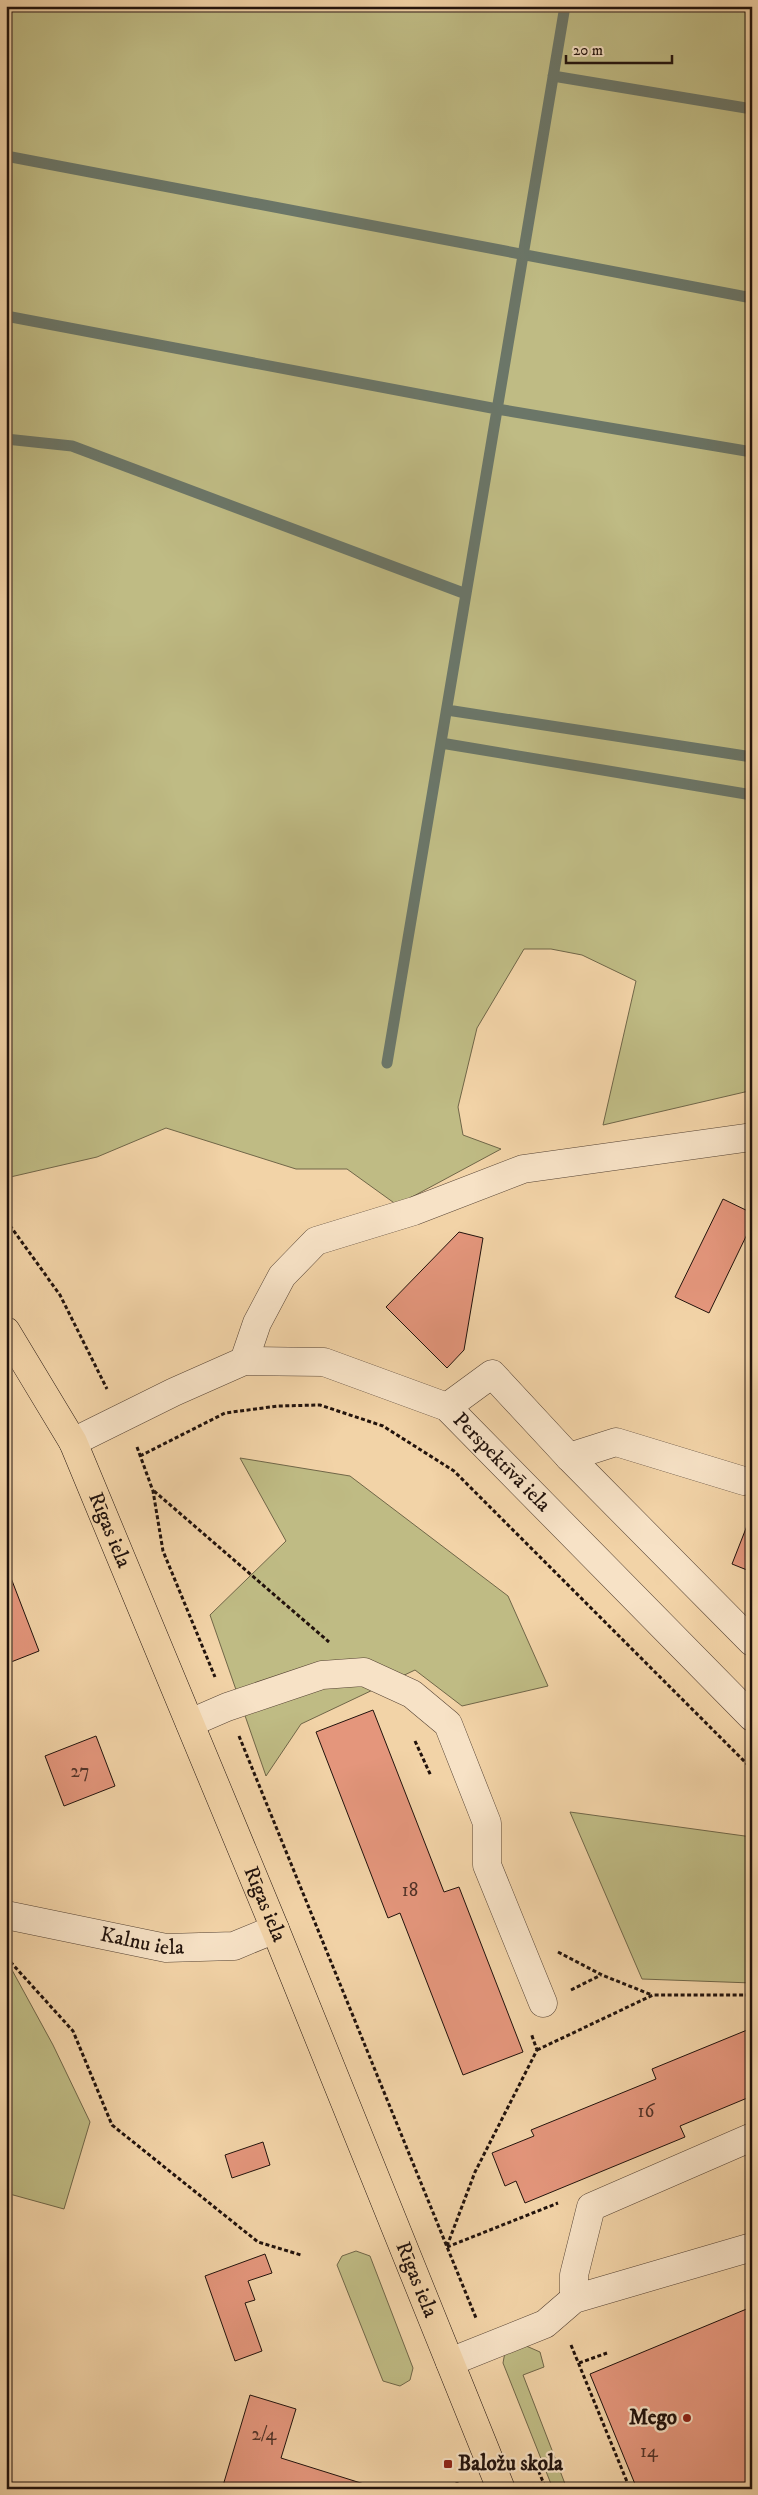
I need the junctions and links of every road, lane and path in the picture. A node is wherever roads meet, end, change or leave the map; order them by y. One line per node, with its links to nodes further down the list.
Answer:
1 (752, 1137): 4 (street)
2 (6, 1220): 6 (path)
3 (6, 1330): 7 (main road, Rīgas iela)
4 (244, 1361): 5 (street, Perspektīvā iela); 6 (street, Perspektīvā iela)
5 (447, 1407): 9 (street); 15 (street, Perspektīvā iela)
6 (125, 1416): 7 (street, Perspektīvā iela); 8 (path)
7 (73, 1442): 16 (main road, Rīgas iela)
8 (140, 1456): 11 (path); 18 (path)
9 (569, 1457): 10 (street); 12 (street)
10 (744, 1481)
11 (153, 1490): 13 (path); 14 (path)
12 (752, 1642)
13 (364, 1672): 14 (street); 21 (street)
14 (227, 1707): 16 (street); 32 (path)
15 (752, 1717)
16 (190, 1723): 22 (main road, Rīgas iela)
17 (412, 1734): 19 (path)
18 (752, 1769)
19 (432, 1778)
20 (6, 1915): 22 (street, Kalnu iela)
21 (511, 1927): 24 (path); 26 (street)
22 (276, 1929): 38 (main road, Rīgas iela)
23 (6, 1957): 33 (path)
24 (652, 1995): 25 (path); 28 (path)
25 (752, 1995)
26 (543, 2003)
27 (531, 2032): 28 (path)
28 (537, 2050): 32 (path)
29 (752, 2137): 34 (street)
30 (566, 2200): 32 (path)
31 (752, 2247): 34 (street)
32 (447, 2248): 35 (path)
33 (301, 2255)
34 (574, 2299): 36 (street)
35 (475, 2315)
36 (545, 2324): 38 (street); 39 (path)
37 (607, 2353): 39 (path)
38 (450, 2362): 43 (main road, Rīgas iela)
39 (579, 2363): 45 (path)
40 (532, 2454): 44 (path)
41 (457, 2482): 42 (path)
42 (457, 2489)
43 (501, 2489)
44 (546, 2489)
45 (630, 2489)

